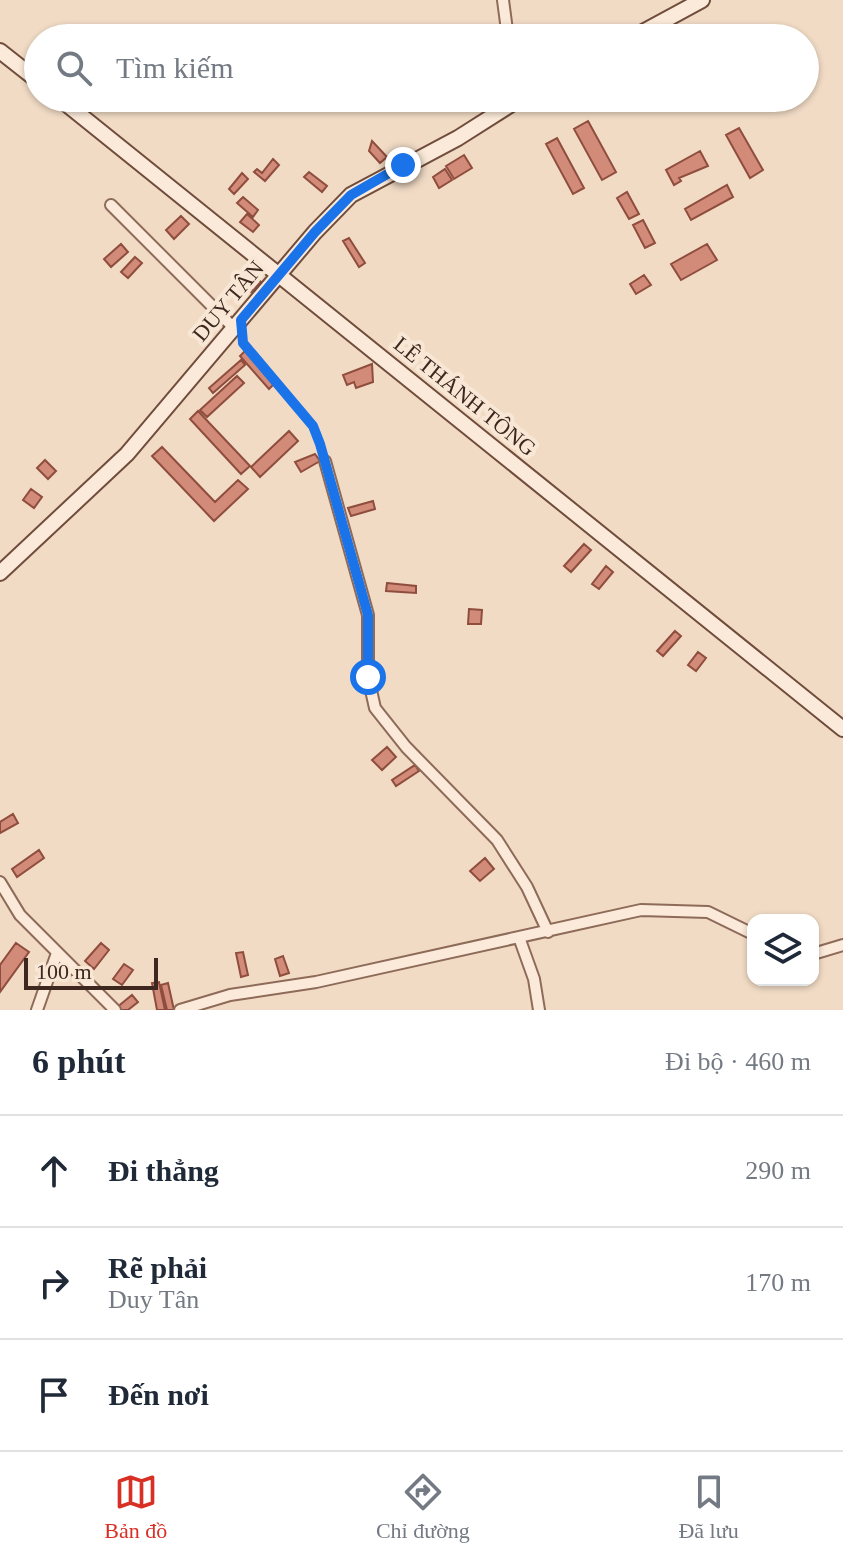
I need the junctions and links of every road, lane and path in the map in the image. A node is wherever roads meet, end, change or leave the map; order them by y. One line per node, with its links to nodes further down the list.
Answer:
1 (503, 0): 3 (street)
2 (702, 0): 4 (street)
3 (506, 24)
4 (658, 24)
5 (0, 51): 6 (street)
6 (24, 70)
7 (76, 112): 10 (street, LÊ THÁNH TÔNG)
8 (499, 112): 10 (street, DUY TÂN)
9 (111, 205): 11 (street)
10 (279, 275): 11 (street, DUY TÂN); 14 (street, LÊ THÁNH TÔNG)
11 (237, 324): 12 (path); 13 (street, DUY TÂN)
12 (325, 461): 17 (street)
13 (0, 573)
14 (843, 729)
15 (0, 882): 21 (street)
16 (747, 931): 17 (street)
17 (548, 932): 18 (street)
18 (520, 940): 24 (street); 25 (street)
19 (843, 945): 20 (street)
20 (819, 952)
21 (57, 953): 22 (street); 23 (street)
22 (37, 1010)
23 (115, 1010)
24 (180, 1010)
25 (539, 1010)

